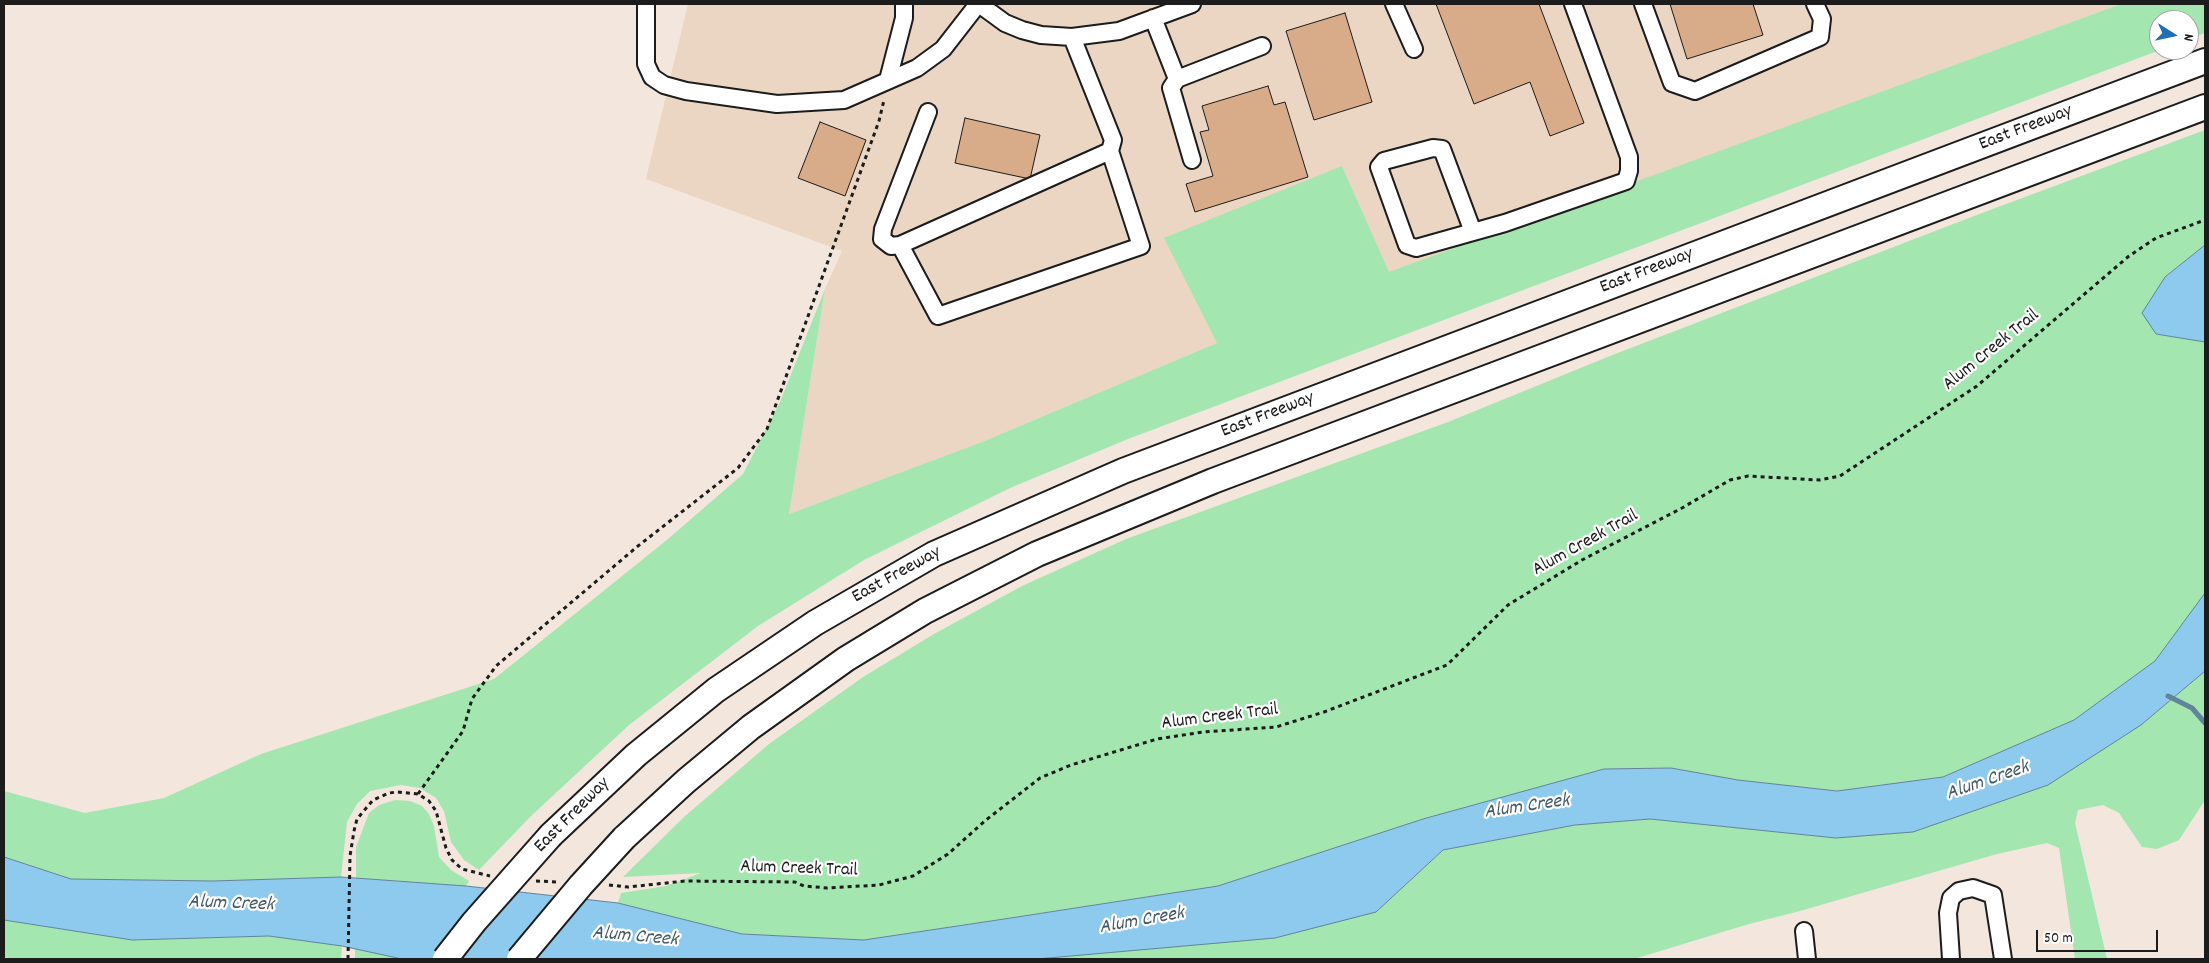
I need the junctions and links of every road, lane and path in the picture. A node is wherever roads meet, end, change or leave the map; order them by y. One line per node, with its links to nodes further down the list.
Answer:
1 (646, 4): 15 (street)
2 (904, 4): 15 (street)
3 (1192, 4): 9 (street)
4 (1394, 4): 12 (street)
5 (1573, 4): 21 (street)
6 (1643, 4): 7 (street)
7 (1815, 4)
8 (980, 5): 10 (street); 15 (street)
9 (1152, 18): 10 (street); 14 (street)
10 (1072, 37): 18 (street)
11 (1262, 46): 14 (street)
12 (1414, 49)
13 (2205, 61): 30 (highway, East Freeway, bridge)
14 (1177, 79): 19 (street)
15 (888, 80): 23 (path)
16 (2205, 107): 31 (highway, bridge)
17 (928, 112): 22 (street)
18 (1110, 151): 22 (street); 22 (street)
19 (1192, 160)
20 (2205, 220): 27 (path, Alum Creek Trail)
21 (1473, 232): 21 (street)
22 (900, 245)
23 (418, 794): 24 (path); 29 (path)
24 (494, 877)
25 (531, 881): 26 (path)
26 (559, 882)
27 (607, 884)
28 (1804, 931): 32 (street)
29 (348, 959)
30 (445, 959)
31 (519, 959)
32 (1807, 959)
33 (1951, 959): 34 (street)
34 (2003, 959)

